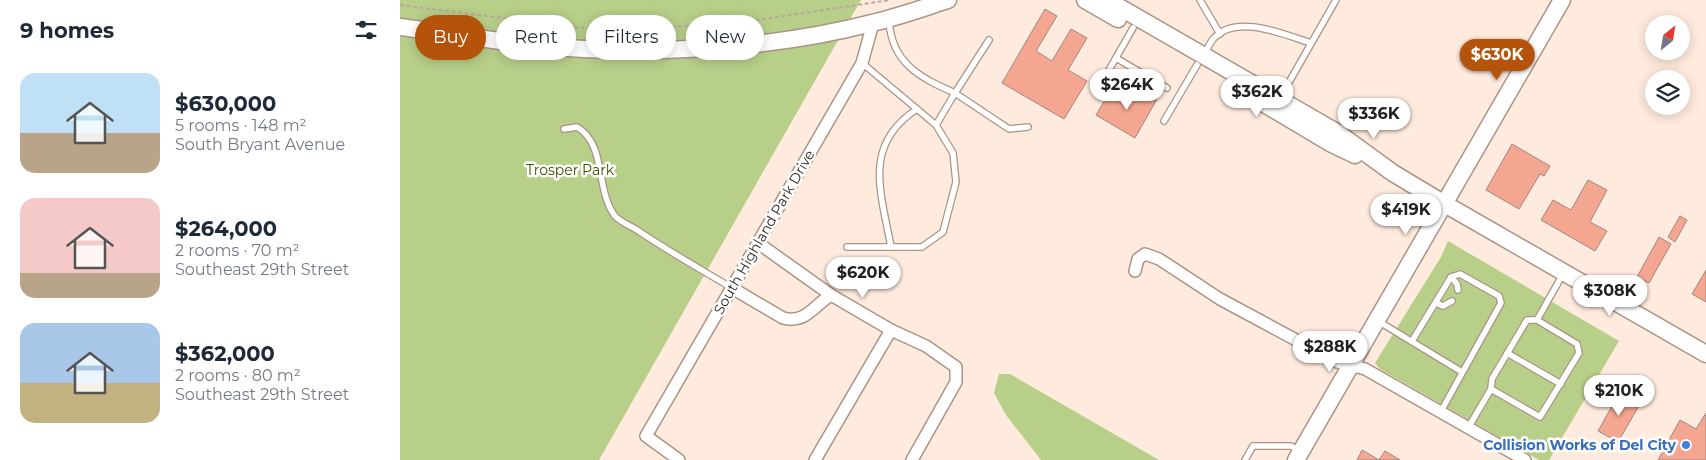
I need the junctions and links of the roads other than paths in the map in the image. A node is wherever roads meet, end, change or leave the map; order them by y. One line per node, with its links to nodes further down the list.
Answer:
1 (948, 0): 7 (street)
2 (1085, 0): 10 (street)
3 (1107, 0): 15 (street)
4 (1200, 0): 11 (lane)
5 (1336, 0): 13 (lane)
6 (1562, 0): 27 (street)
7 (889, 18): 8 (street); 19 (lane)
8 (873, 23): 9 (street); 16 (street, South Highland Park Drive)
9 (400, 27)
10 (1133, 28): 14 (lane); 15 (street)
11 (1220, 34): 13 (lane); 15 (lane)
12 (989, 40): 19 (lane)
13 (1311, 43): 20 (lane)
14 (1116, 58): 17 (lane); 18 (lane)
15 (1200, 61): 20 (street); 22 (lane); 26 (street)
16 (862, 63): 21 (lane); 28 (street, South Highland Park Drive)
17 (1105, 77)
18 (1167, 88)
19 (955, 93): 23 (lane); 24 (lane)
20 (1279, 100): 26 (street)
21 (917, 109): 23 (lane); 30 (lane)
22 (1164, 121)
23 (936, 125): 30 (lane)
24 (1028, 127)
25 (564, 129): 34 (lane)
26 (1393, 173): 27 (street)
27 (1443, 203): 32 (street); 39 (street)
28 (758, 243): 34 (street, South Highland Park Drive); 36 (street)
29 (847, 247): 30 (lane)
30 (891, 247)
31 (1135, 271): 45 (street)
32 (1564, 272): 40 (lane); 44 (street)
33 (1451, 277): 35 (lane); 38 (lane); 46 (lane)
34 (732, 288): 36 (street); 52 (street, South Highland Park Drive)
35 (1458, 290)
36 (831, 295): 41 (street)
37 (1452, 301): 38 (lane)
38 (1436, 302): 42 (lane)
39 (1377, 320): 42 (lane); 45 (street)
40 (1537, 320): 43 (lane); 47 (lane)
41 (891, 330): 53 (street); 54 (street)
42 (1412, 341): 46 (lane)
43 (1507, 353): 47 (lane); 48 (lane)
44 (1706, 354)
45 (1351, 366): 49 (street); 51 (street)
46 (1462, 372): 49 (lane)
47 (1561, 384): 48 (lane)
48 (1491, 389): 50 (lane)
49 (1440, 413): 50 (street)
50 (1468, 428): 56 (street)
51 (1298, 456): 55 (lane)
52 (678, 460)
53 (815, 460)
54 (912, 460)
55 (1245, 460)
56 (1525, 460)

